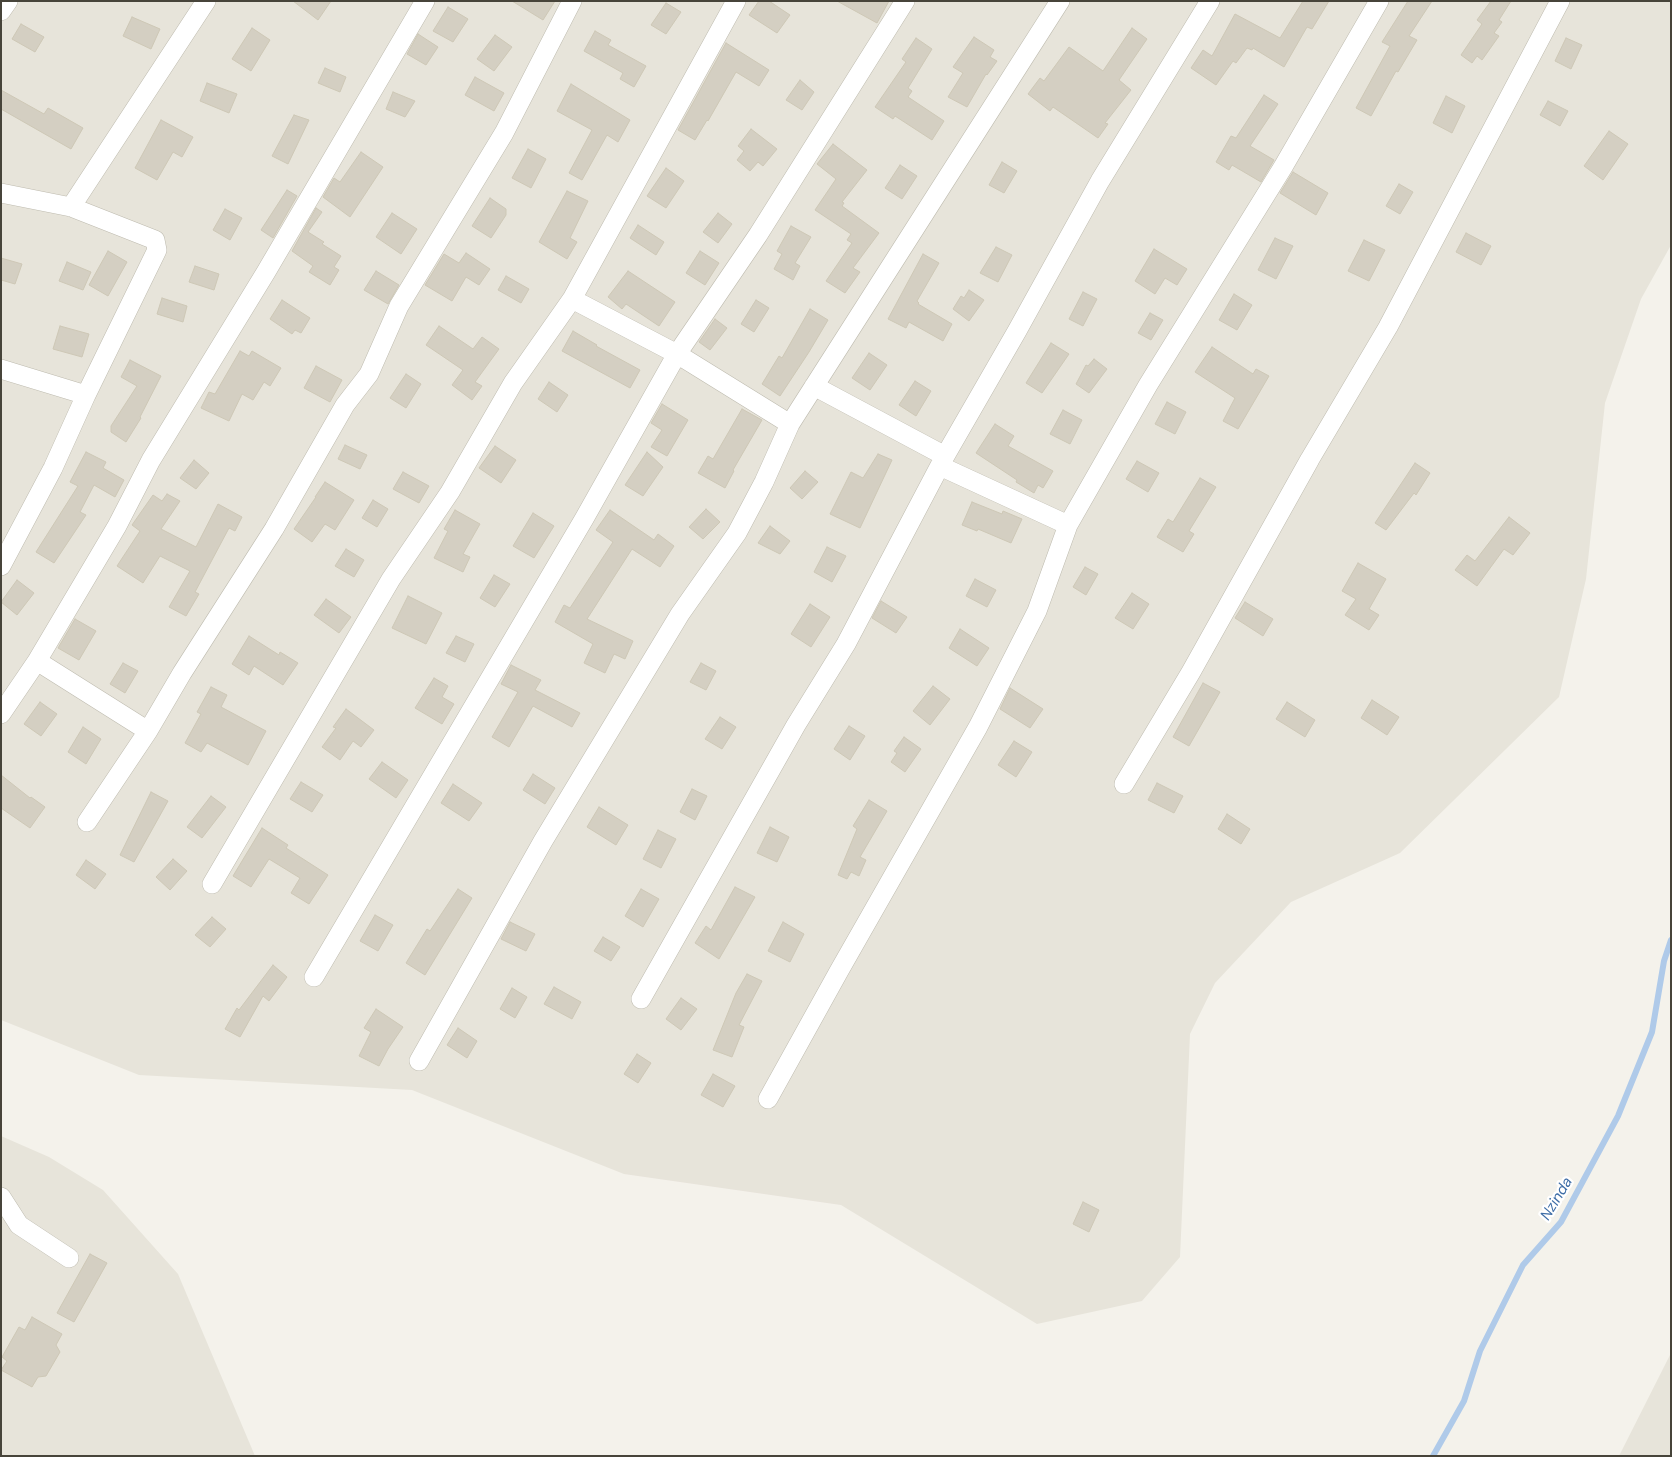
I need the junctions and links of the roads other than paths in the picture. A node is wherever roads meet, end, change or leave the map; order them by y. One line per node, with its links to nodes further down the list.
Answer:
1 (8, 1): 11 (street)
2 (206, 1): 13 (street)
3 (425, 1): 24 (street)
4 (572, 1): 26 (street)
5 (736, 1): 14 (street)
6 (905, 1): 15 (street)
7 (1060, 1): 17 (street)
8 (1210, 1): 20 (street)
9 (1380, 1): 21 (street)
10 (1560, 1): 27 (street)
11 (1, 11)
12 (1, 193): 13 (street)
13 (71, 207): 18 (street)
14 (572, 299): 15 (street); 29 (street)
15 (677, 354): 19 (street); 30 (street)
16 (1, 369): 18 (street)
17 (814, 386): 19 (street); 20 (street)
18 (86, 395): 22 (street)
19 (790, 424): 32 (street)
20 (943, 461): 21 (street); 31 (street)
21 (1068, 524): 33 (street)
22 (8, 539): 23 (street)
23 (1, 566)
24 (37, 662): 25 (street); 26 (street)
25 (1, 714)
26 (148, 731): 28 (street)
27 (1124, 784)
28 (87, 822)
29 (212, 884)
30 (314, 977)
31 (641, 999)
32 (419, 1061)
33 (768, 1099)
34 (1, 1197): 35 (street)
35 (69, 1258)

